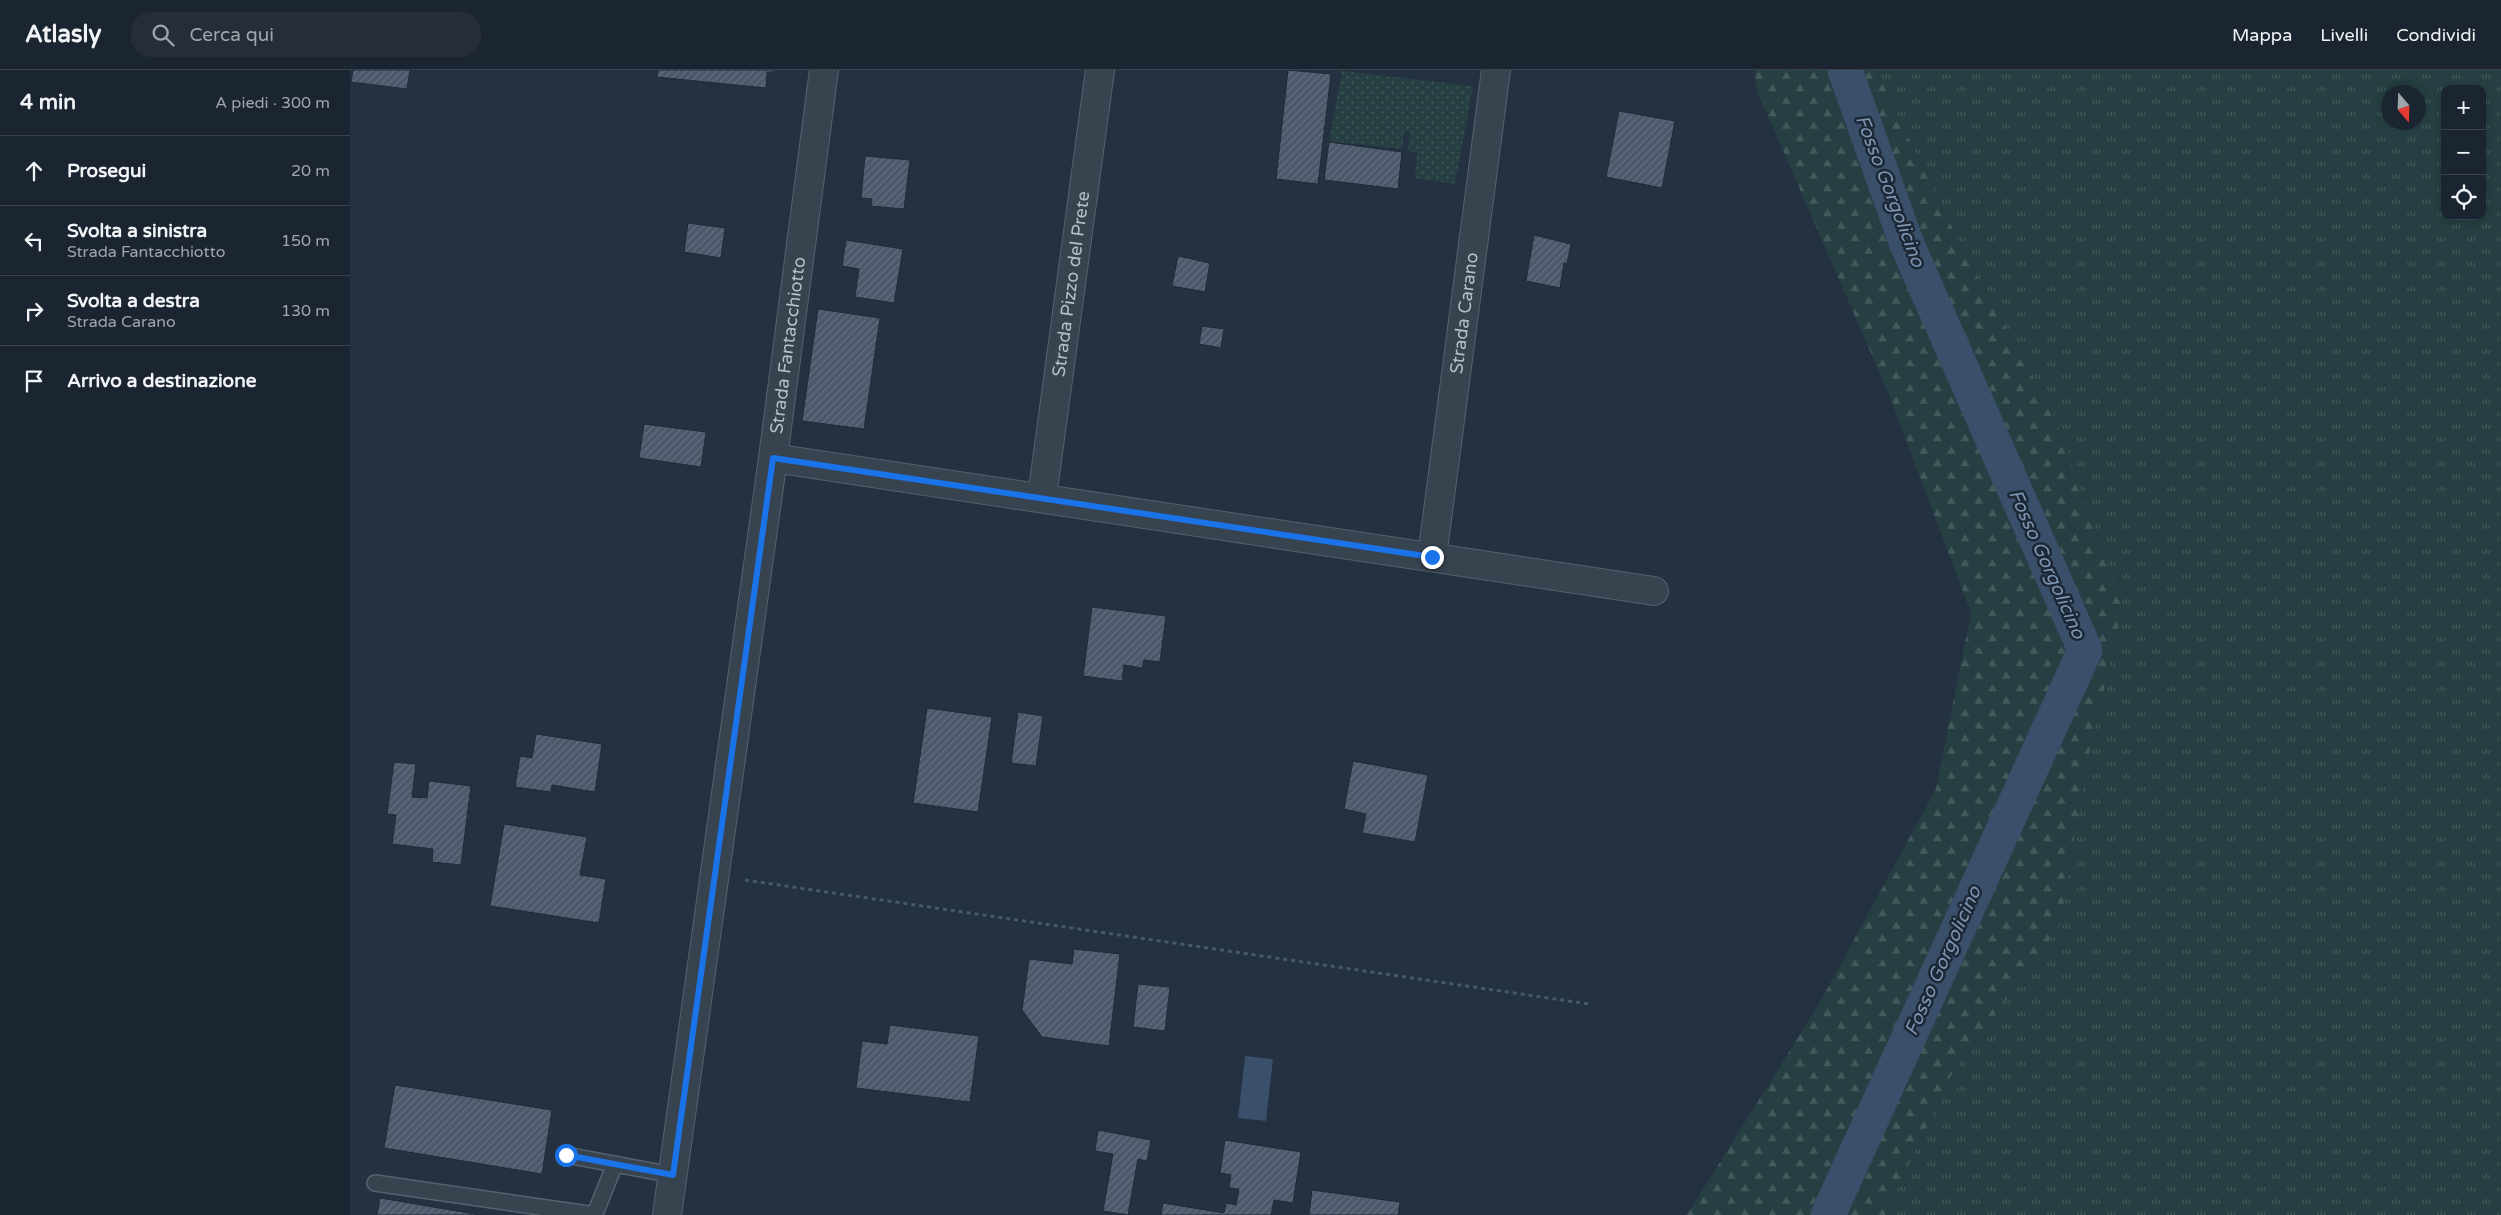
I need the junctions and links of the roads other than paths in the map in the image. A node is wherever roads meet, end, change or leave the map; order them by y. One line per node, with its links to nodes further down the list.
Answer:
1 (824, 70): 4 (street, Strada Fantacchiotto)
2 (1100, 70): 5 (street, Strada Pizzo del Prete)
3 (1496, 70): 6 (street, Strada Carano)
4 (773, 458): 5 (street); 10 (street, Strada Fantacchiotto)
5 (1042, 497): 6 (street)
6 (1432, 557): 7 (street)
7 (1654, 591)
8 (566, 1155): 9 (lane)
9 (615, 1164): 10 (lane); 12 (lane)
10 (673, 1175): 13 (street, Strada Fantacchiotto)
11 (375, 1183): 12 (lane)
12 (595, 1214)
13 (667, 1215)

